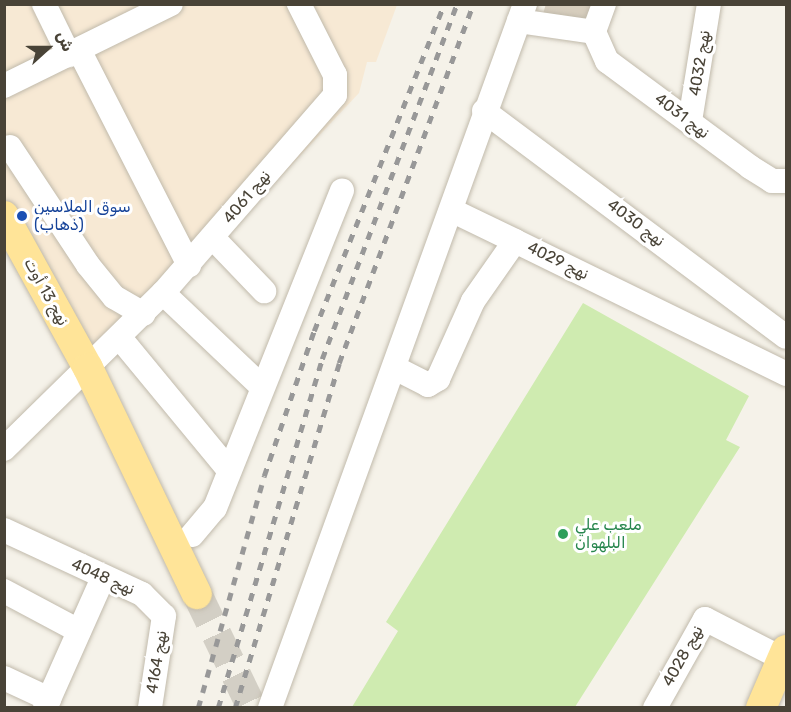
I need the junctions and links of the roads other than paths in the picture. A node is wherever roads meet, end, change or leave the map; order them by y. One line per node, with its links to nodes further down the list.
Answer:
1 (44, 4): 8 (street)
2 (171, 4): 8 (street)
3 (299, 4): 17 (street, نهج 4061)
4 (604, 4): 7 (street)
5 (709, 4): 11 (street, نهج 4032)
6 (522, 13): 7 (street); 10 (street)
7 (594, 32): 11 (street, نهج 4031)
8 (74, 52): 9 (street); 20 (street)
9 (4, 86)
10 (484, 111): 15 (street); 24 (street, نهج 4030)
11 (690, 121): 13 (street, نهج 4031)
12 (10, 147): 23 (street)
13 (786, 181)
14 (342, 190): 29 (street)
15 (452, 210): 18 (street); 26 (street)
16 (4, 216): 28 (main road, نهج 13 أوت)
17 (213, 238): 20 (street, نهج 4061); 21 (street)
18 (515, 241): 26 (street, نهج 4029); 27 (street, نهج 4029)
19 (4, 255): 28 (main road, نهج 13 أوت)
20 (189, 265): 22 (street, نهج 4061)
21 (264, 291)
22 (163, 294): 23 (street, نهج 4061); 29 (street)
23 (143, 314): 25 (street, نهج 4061)
24 (786, 337)
25 (120, 338): 28 (street, نهج 4061); 31 (street)
26 (395, 368): 42 (street)
27 (786, 374)
28 (80, 375): 30 (street, نهج 4061); 36 (main road)
29 (260, 385): 31 (street)
30 (4, 448)
31 (227, 468): 33 (street)
32 (4, 530): 34 (street, نهج 4048)
33 (192, 535)
34 (102, 580): 36 (street, نهج 4048); 37 (street)
35 (4, 591): 37 (street)
36 (182, 606): 41 (street, نهج 4164)
37 (79, 631): 40 (street)
38 (785, 654): 43 (street, نهج 4028); 44 (main road)
39 (4, 678): 40 (street)
40 (47, 703)
41 (150, 708)
42 (270, 708)
43 (655, 708)
44 (761, 708)

